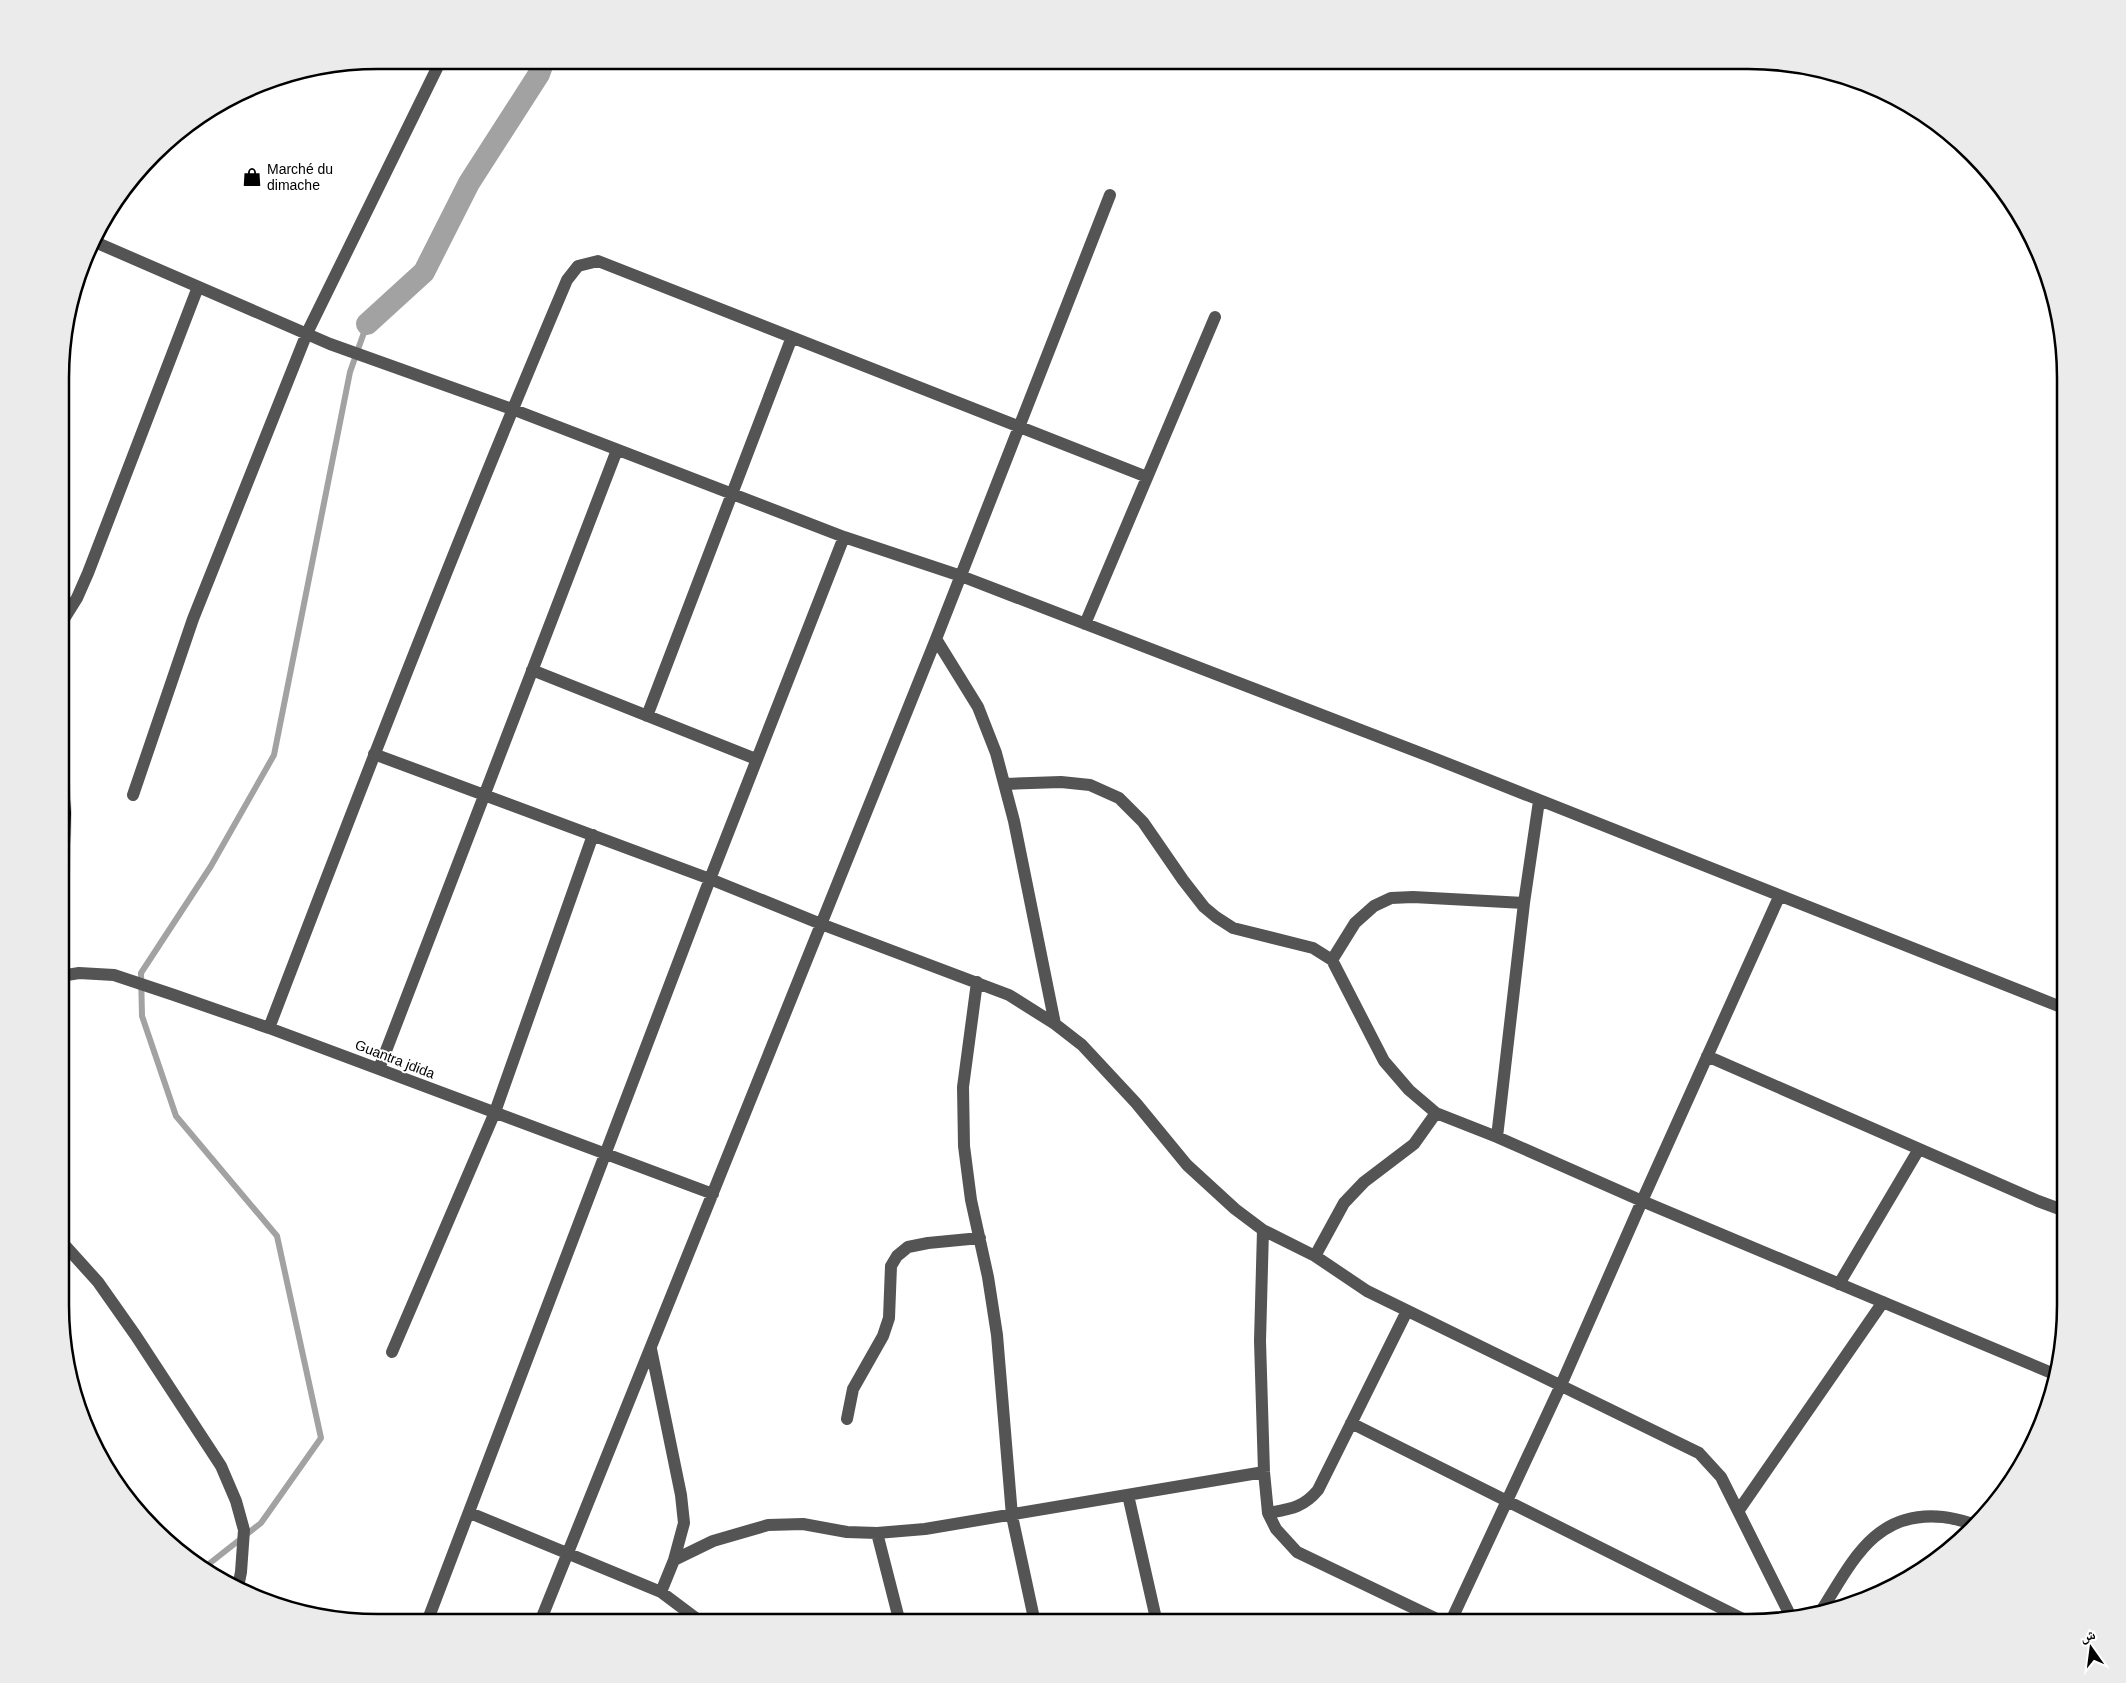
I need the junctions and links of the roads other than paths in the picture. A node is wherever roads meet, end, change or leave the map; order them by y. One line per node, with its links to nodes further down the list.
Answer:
1 (438, 69): 6 (street)
2 (1110, 195): 9 (street)
3 (100, 244): 4 (street)
4 (198, 287): 6 (street); 15 (street)
5 (1215, 317): 11 (street)
6 (307, 334): 8 (street); 23 (street)
7 (792, 337): 8 (street); 9 (street); 12 (street)
8 (512, 409): 10 (street); 20 (street)
9 (1020, 425): 11 (street); 14 (street)
10 (617, 450): 12 (street); 18 (street)
11 (1147, 476): 16 (street)
12 (732, 494): 13 (street); 19 (street)
13 (844, 537): 14 (street); 21 (street)
14 (961, 576): 16 (street); 17 (street)
15 (69, 611)
16 (1085, 624): 25 (street)
17 (936, 639): 22 (street); 30 (street)
18 (532, 670): 19 (street); 24 (street)
19 (648, 716): 21 (street)
20 (374, 754): 24 (street); 36 (street)
21 (756, 759): 27 (street)
22 (1005, 784): 31 (street); 35 (street)
23 (134, 794)
24 (484, 796): 26 (street); 38 (street)
25 (1540, 801): 28 (street); 29 (street)
26 (593, 835): 27 (street); 39 (street)
27 (710, 878): 30 (street); 43 (street)
28 (1780, 897): 34 (street); 37 (street)
29 (1524, 903): 31 (street); 41 (street)
30 (821, 924): 33 (street); 44 (street)
31 (1332, 960): 40 (street)
32 (69, 974): 36 (street, Guantra jdida)
33 (977, 982): 35 (street); 48 (street)
34 (2057, 1005)
35 (1055, 1024): 47 (street)
36 (269, 1028): 38 (street, Guantra jdida)
37 (1707, 1056): 42 (street); 45 (street)
38 (379, 1069): 39 (street, Guantra jdida)
39 (495, 1112): 43 (street, Guantra jdida); 55 (street)
40 (1436, 1113): 41 (street); 50 (street)
41 (1497, 1137): 45 (street)
42 (1919, 1149): 46 (street); 51 (street)
43 (605, 1153): 44 (street, Guantra jdida); 64 (street)
44 (713, 1194): 54 (street)
45 (1642, 1201): 51 (street); 57 (street)
46 (2057, 1208)
47 (1263, 1230): 50 (street); 60 (street)
48 (980, 1238): 58 (street); 66 (street)
49 (69, 1250): 71 (street)
50 (1315, 1256): 53 (street)
51 (1839, 1284): 52 (street)
52 (1883, 1302): 56 (street); 63 (street)
53 (1407, 1311): 57 (street); 59 (street)
54 (651, 1349): 69 (street); 70 (street)
55 (392, 1352)
56 (2050, 1372)
57 (1561, 1385): 62 (street); 63 (street)
58 (847, 1418)
59 (1351, 1423): 62 (street); 65 (street)
60 (1264, 1472): 61 (street); 65 (street)
61 (1128, 1495): 66 (street); 80 (street)
62 (1506, 1501): 82 (street); 83 (street)
63 (1738, 1510): 74 (street)
64 (470, 1513): 69 (street); 75 (street)
65 (1268, 1513): 81 (street)
66 (1012, 1516): 68 (street); 79 (street)
67 (1968, 1523): 73 (street)
68 (877, 1533): 70 (street); 78 (street)
69 (567, 1555): 72 (street); 76 (street)
70 (674, 1560): 72 (street)
71 (239, 1581)
72 (661, 1592): 77 (street)
73 (1825, 1605)
74 (1788, 1612)
75 (430, 1614)
76 (543, 1614)
77 (690, 1614)
78 (898, 1614)
79 (1033, 1614)
80 (1154, 1614)
81 (1426, 1614)
82 (1454, 1614)
83 (1718, 1614)

